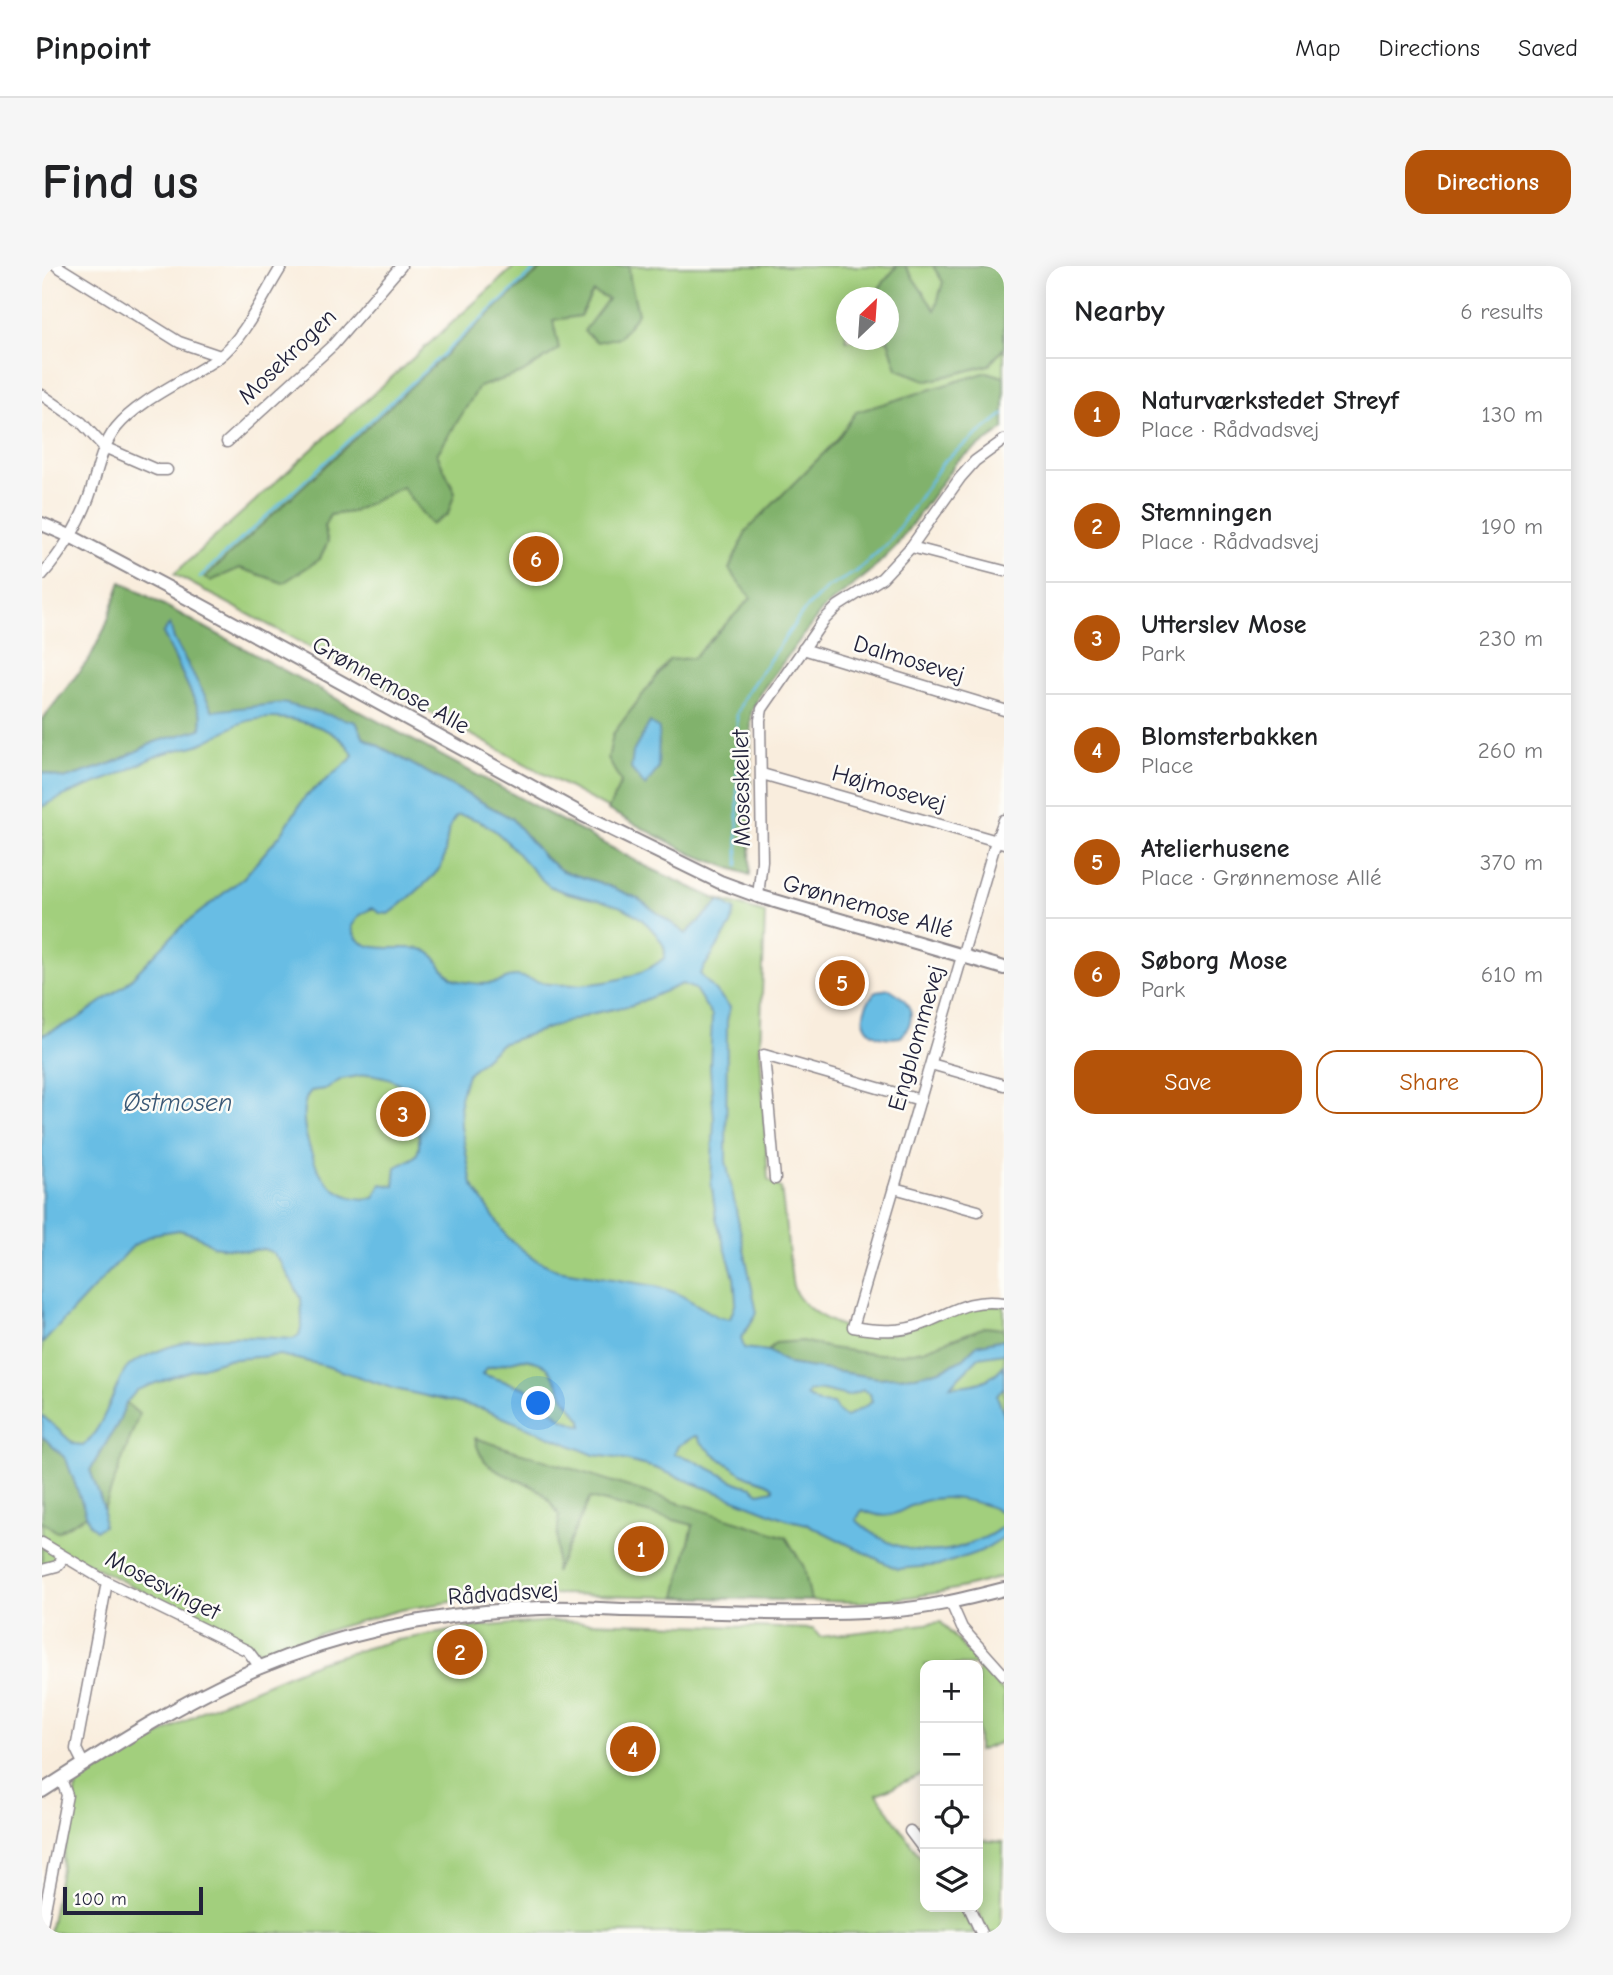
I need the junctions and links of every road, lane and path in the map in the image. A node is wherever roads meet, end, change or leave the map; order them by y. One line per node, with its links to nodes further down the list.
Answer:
1 (57, 266): 4 (street)
2 (282, 266): 4 (street)
3 (401, 266): 7 (street, Mosekrogen)
4 (220, 356): 8 (street)
5 (42, 395): 8 (street)
6 (1004, 440): 12 (street, Moseskellet)
7 (227, 442)
8 (104, 447): 9 (street); 11 (street)
9 (167, 470)
10 (42, 524): 11 (street, Grønnemose Alle)
11 (72, 537): 14 (street); 20 (street, Grønnemose Alle)
12 (911, 547): 13 (street); 15 (street, Moseskellet)
13 (1004, 571)
14 (42, 575)
15 (803, 649): 16 (street, Dalmosevej); 17 (street, Moseskellet)
16 (1004, 710)
17 (762, 774): 19 (street, Højmosevej); 21 (street, Moseskellet)
18 (1004, 820): 19 (street, Engblommevej)
19 (1000, 842): 22 (street, Engblommevej)
20 (720, 882): 21 (street, Grønnemose Allé)
21 (758, 896): 22 (street, Grønnemose Allé)
22 (962, 956): 23 (street, Grønnemose Allé); 24 (street, Engblommevej)
23 (1004, 968)
24 (931, 1063): 25 (street); 26 (street, Engblommevej)
25 (1004, 1085)
26 (920, 1100): 27 (street); 28 (street, Engblommevej)
27 (775, 1179)
28 (894, 1188): 29 (street); 30 (street, Engblommevej)
29 (978, 1211)
30 (1004, 1303)
31 (42, 1543): 32 (street, Mosesvinget)
32 (64, 1558): 33 (street); 34 (street, Mosesvinget)
33 (42, 1570)
34 (107, 1582): 37 (street, Mosesvinget); 39 (street)
35 (1004, 1589): 36 (street, Rådvadsvej)
36 (951, 1603): 37 (street, Rådvadsvej); 38 (street)
37 (260, 1667): 39 (street, Rådvadsvej)
38 (1004, 1675)
39 (84, 1765): 40 (street, Rådvadsvej)
40 (61, 1779): 41 (street, Rådvadsvej); 45 (street)
41 (42, 1791)
42 (910, 1830): 43 (street)
43 (924, 1849)
44 (971, 1912): 46 (street)
45 (42, 1925)
46 (981, 1933)

